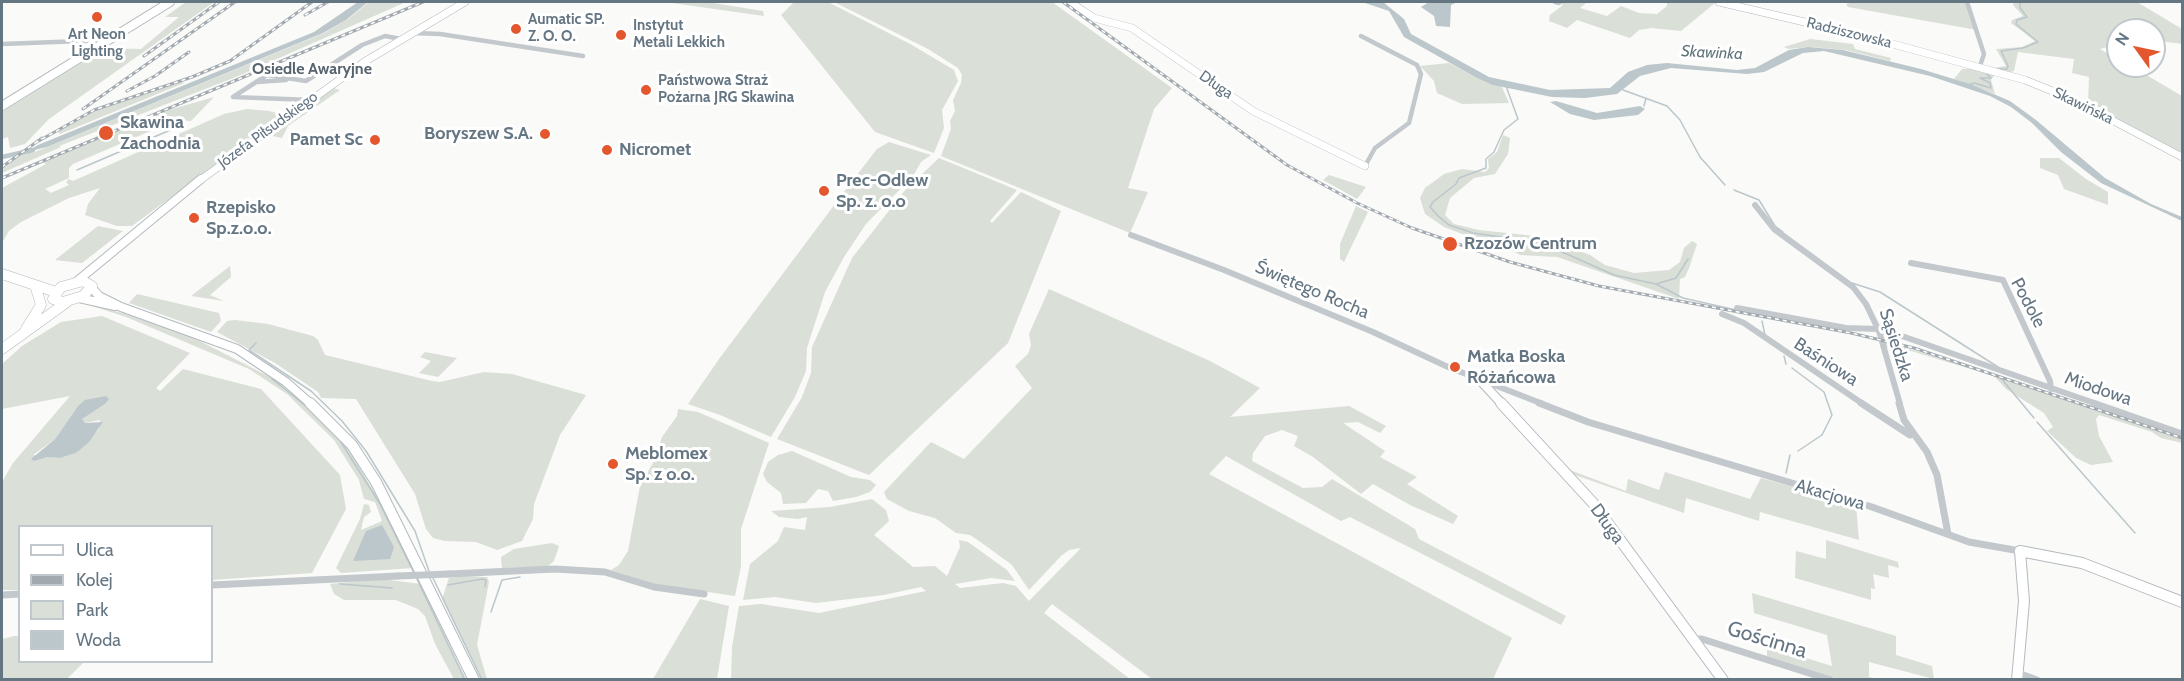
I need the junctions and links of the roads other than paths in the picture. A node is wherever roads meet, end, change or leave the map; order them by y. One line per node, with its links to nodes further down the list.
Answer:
1 (170, 2): 11 (main road)
2 (465, 2): 6 (street, Józefa Piłsudskiego)
3 (1070, 2): 18 (street, Długa)
4 (1719, 2): 14 (street, Radziszowska)
5 (1967, 2): 14 (street)
6 (428, 27): 7 (street, Józefa Piłsudskiego); 8 (street)
7 (416, 31): 8 (street); 10 (street, Józefa Piłsudskiego)
8 (440, 34): 13 (street)
9 (1361, 36): 18 (street)
10 (401, 39): 15 (street, Józefa Piłsudskiego); 15 (street)
11 (106, 42): 12 (street); 16 (main road)
12 (2, 44)
13 (583, 56)
14 (1980, 66): 17 (street, Skawińska)
15 (310, 100): 21 (street, Józefa Piłsudskiego)
16 (2, 106)
17 (2182, 157)
18 (1365, 166)
19 (1755, 205): 33 (street, Sąsiedzka)
20 (1131, 235): 36 (street, Świętego Rocha)
21 (111, 253): 25 (street, Józefa Piłsudskiego); 26 (street, Józefa Piłsudskiego)
22 (1911, 262): 37 (street, Podole)
23 (2, 274): 24 (main road)
24 (31, 283): 25 (main road); 27 (main road); 34 (main road)
25 (72, 283): 26 (main road); 27 (main road)
26 (91, 285): 28 (main road); 30 (street)
27 (55, 296): 29 (main road); 34 (main road)
28 (79, 298): 29 (main road); 30 (street)
29 (67, 302): 34 (main road)
30 (121, 307): 49 (street)
31 (1737, 308): 33 (street, Miodowa)
32 (1722, 314): 39 (street, Baśniowa)
33 (1879, 330): 37 (street, Miodowa); 39 (street, Sąsiedzka)
34 (24, 332): 35 (main road)
35 (2, 349)
36 (1479, 378): 40 (street, Akacjowa); 47 (street, Długa)
37 (2051, 389): 38 (street, Miodowa)
38 (2182, 434)
39 (1914, 436): 40 (street, Sąsiedzka)
40 (1948, 534): 41 (street, Akacjowa)
41 (2020, 551): 46 (street, Akacjowa); 48 (street)
42 (213, 585): 44 (street, bridge)
43 (18, 594): 45 (street)
44 (704, 594)
45 (2, 595)
46 (2182, 602)
47 (1692, 639): 50 (street, Długa); 51 (street, Gościnna)
48 (2018, 676): 52 (street)
49 (474, 680)
50 (1723, 680)
51 (1831, 680)
52 (2037, 680)

